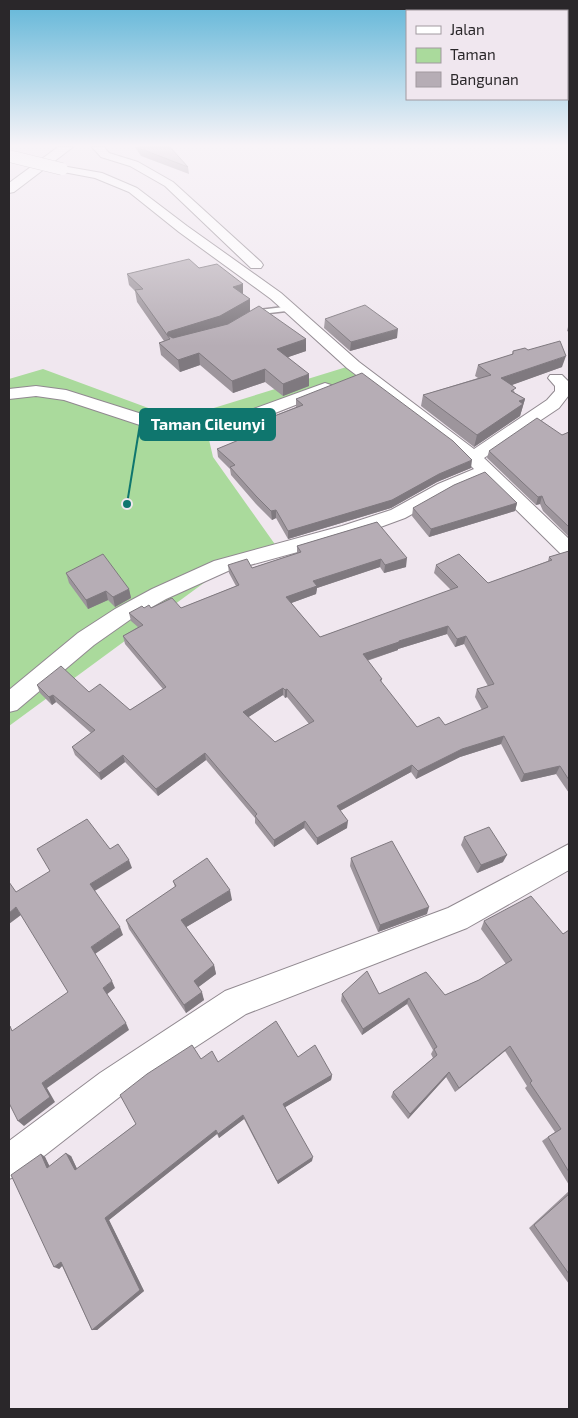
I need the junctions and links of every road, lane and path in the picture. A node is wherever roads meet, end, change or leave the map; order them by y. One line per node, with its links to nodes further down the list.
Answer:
1 (163, 213): 3 (street, bridge)
2 (201, 213): 3 (street)
3 (276, 296): 4 (street)
4 (292, 308): 5 (lane); 6 (street)
5 (242, 322)
6 (350, 376): 12 (street); 12 (street); 13 (street)
7 (556, 378): 10 (street)
8 (9, 385): 12 (street)
9 (9, 394): 12 (street)
10 (553, 404): 11 (street); 13 (street)
11 (569, 410)
12 (221, 422)
13 (478, 464): 14 (street); 15 (street)
14 (569, 550)
15 (9, 703)
16 (569, 856): 17 (street)
17 (9, 1162)

